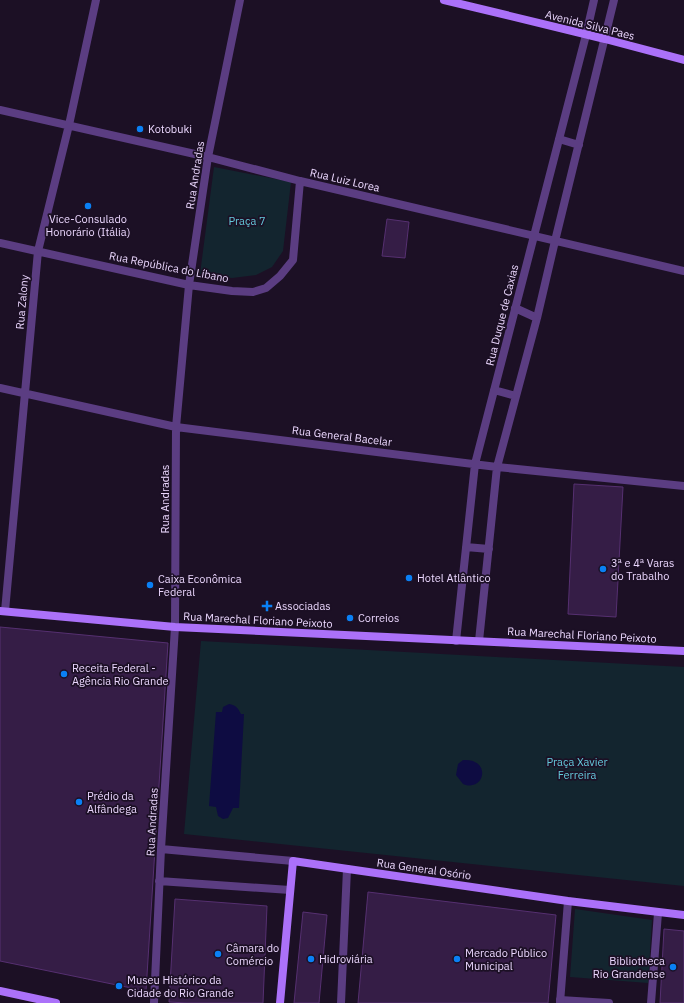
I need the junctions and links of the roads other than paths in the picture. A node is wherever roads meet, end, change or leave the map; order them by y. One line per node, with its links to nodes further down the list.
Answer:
1 (96, 0): 10 (street, Rua Zalony)
2 (240, 0): 13 (street, Rua Andradas)
3 (444, 0): 6 (main road, Avenida Silva Paes)
4 (594, 0): 6 (street, Rua Duque de Caxias)
5 (614, 0): 7 (street)
6 (586, 35): 7 (main road, Avenida Silva Paes); 11 (street, Rua Duque de Caxias)
7 (605, 39): 8 (main road, Avenida Silva Paes); 12 (street)
8 (684, 60)
9 (0, 110): 10 (street, Rua Luiz Lorea)
10 (69, 125): 13 (street, Rua Luiz Lorea); 18 (street, Rua Zalony)
11 (559, 139): 12 (street); 15 (street, Rua Duque de Caxias)
12 (578, 145): 16 (street)
13 (208, 157): 14 (street, Rua Luiz Lorea); 20 (street, Rua Andradas)
14 (300, 180): 15 (street, Rua Luiz Lorea); 20 (street, Rua República do Líbano)
15 (534, 235): 16 (street, Rua Luiz Lorea); 21 (street, Rua Duque de Caxias)
16 (554, 241): 19 (street, Rua Luiz Lorea); 22 (street)
17 (0, 242): 18 (street, Rua República do Líbano)
18 (38, 251): 20 (street, Rua República do Líbano); 25 (street, Rua Zalony)
19 (684, 271)
20 (189, 285): 27 (street, Rua Andradas)
21 (515, 308): 22 (street); 24 (street, Rua Duque de Caxias)
22 (537, 318): 26 (street)
23 (0, 388): 25 (street, Rua General Bacelar)
24 (494, 390): 26 (street); 28 (street, Rua Duque de Caxias)
25 (25, 393): 27 (street, Rua General Bacelar); 33 (street, Rua Zalony)
26 (516, 396): 29 (street)
27 (176, 427): 28 (street, Rua General Bacelar); 34 (street, Rua Andradas)
28 (475, 464): 29 (street, Rua General Bacelar); 31 (street, Rua Duque de Caxias)
29 (497, 467): 30 (street, Rua General Bacelar); 32 (street)
30 (684, 486)
31 (466, 547): 32 (street); 35 (street, Rua Duque de Caxias)
32 (489, 549): 36 (street)
33 (2, 611): 34 (main road, Rua Marechal Floriano Peixoto)
34 (175, 627): 35 (main road, Rua Marechal Floriano Peixoto); 38 (street, Rua Andradas)
35 (456, 641): 36 (main road, Rua Marechal Floriano Peixoto)
36 (479, 641): 37 (main road, Rua Marechal Floriano Peixoto)
37 (684, 651)
38 (161, 849): 39 (street, Rua General Osório); 41 (street, Rua Andradas)
39 (293, 861): 40 (main road, Rua General Osório); 42 (main road)
40 (347, 869): 43 (main road, Rua General Osório); 51 (street)
41 (159, 881): 42 (street); 49 (street, Rua Andradas)
42 (290, 890): 50 (main road)
43 (568, 901): 44 (main road, Rua General Osório); 47 (street)
44 (658, 913): 45 (main road, Rua General Osório); 53 (street)
45 (684, 915)
46 (0, 991): 48 (main road)
47 (560, 1001): 52 (street)
48 (56, 1003)
49 (154, 1003)
50 (280, 1003)
51 (340, 1003)
52 (609, 1003)
53 (652, 1003)

